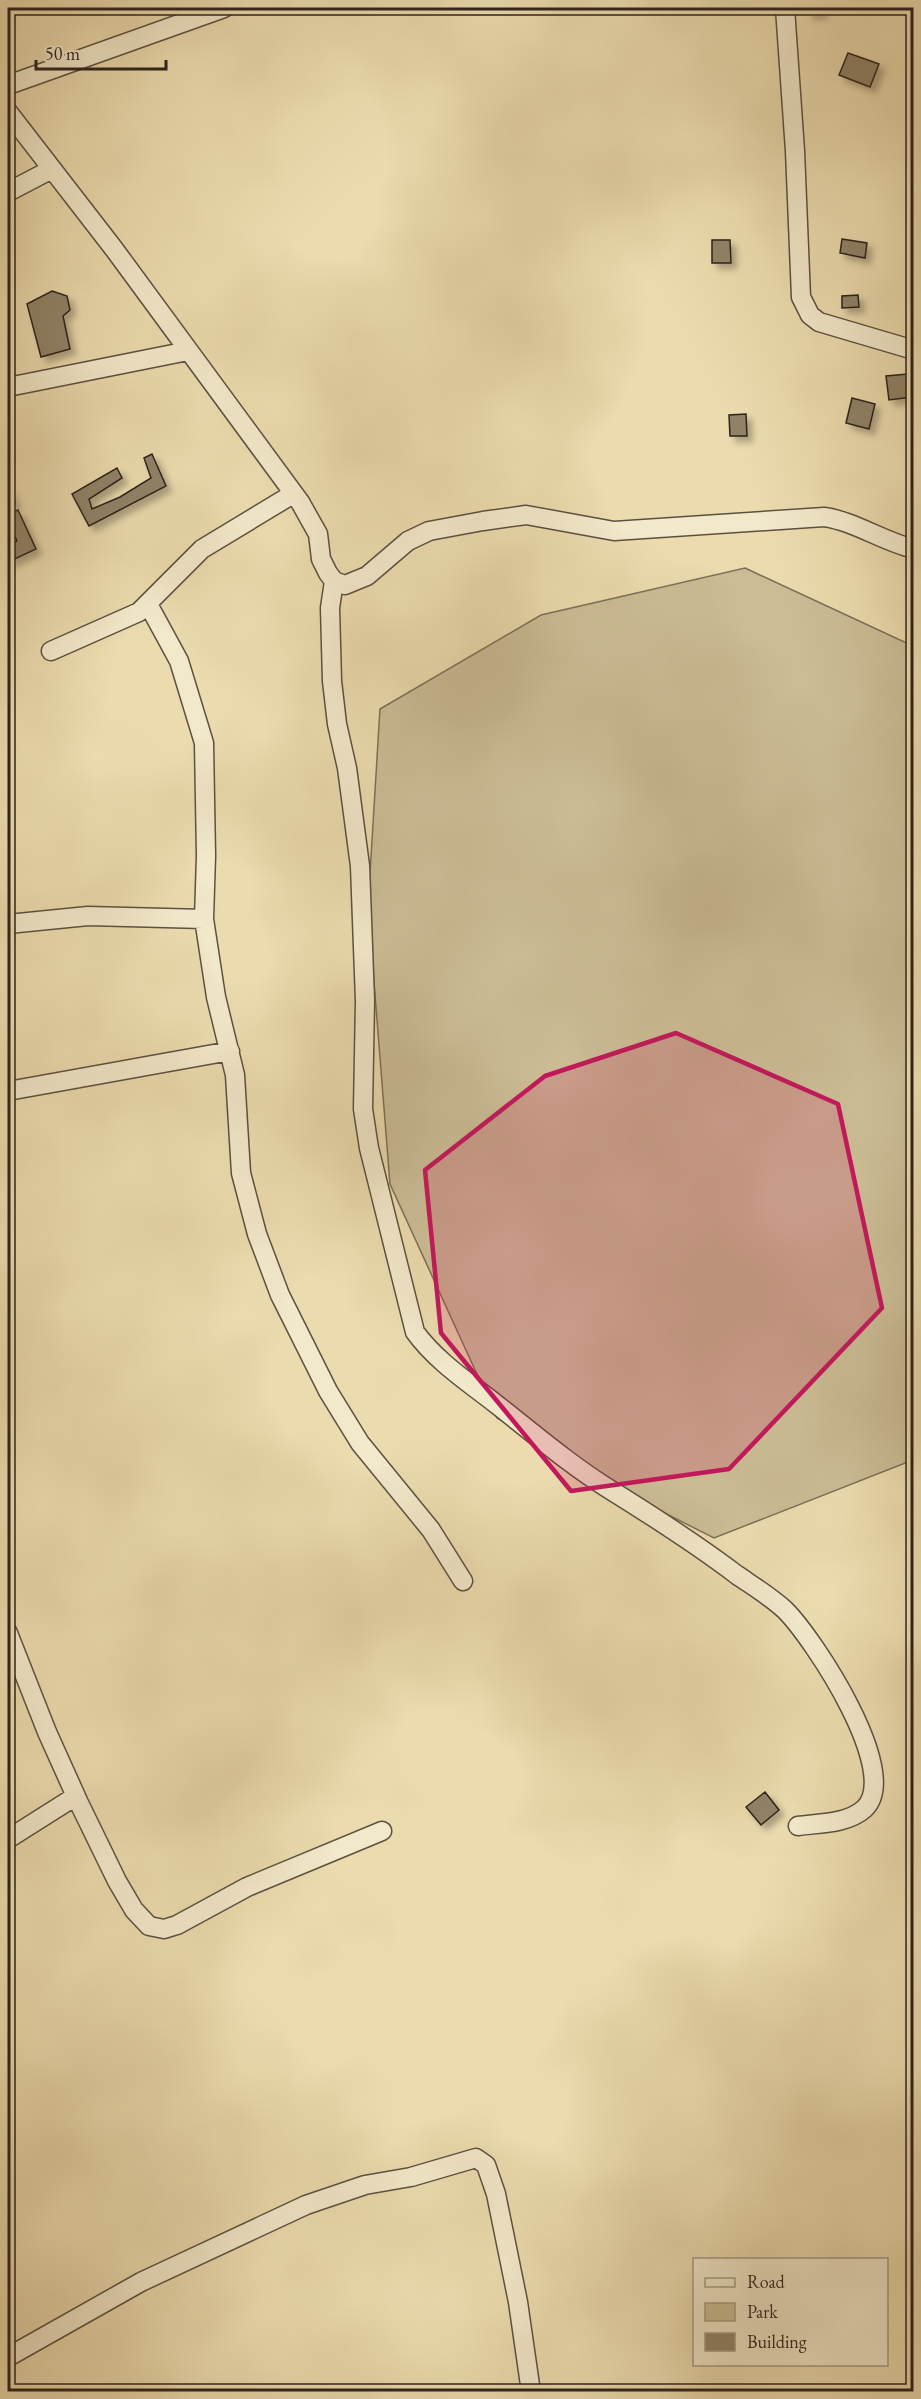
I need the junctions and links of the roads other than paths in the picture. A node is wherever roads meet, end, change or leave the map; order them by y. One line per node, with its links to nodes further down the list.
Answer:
1 (224, 8): 3 (street)
2 (785, 8): 7 (street)
3 (8, 85)
4 (8, 112): 5 (street)
5 (52, 169): 6 (street); 8 (street)
6 (8, 192)
7 (914, 350)
8 (188, 351): 9 (street); 10 (street)
9 (8, 387)
10 (293, 494): 12 (street); 13 (street)
11 (914, 549): 12 (street)
12 (334, 581): 22 (street)
13 (148, 604): 14 (street); 15 (street)
14 (51, 651)
15 (204, 919): 16 (street); 17 (street)
16 (8, 924)
17 (230, 1051): 18 (street); 19 (street)
18 (8, 1091)
19 (463, 1581)
20 (8, 1633): 21 (street)
21 (76, 1796): 23 (street); 24 (street)
22 (798, 1826)
23 (382, 1831)
24 (8, 1839)
25 (8, 2357): 26 (street)
26 (531, 2391)

